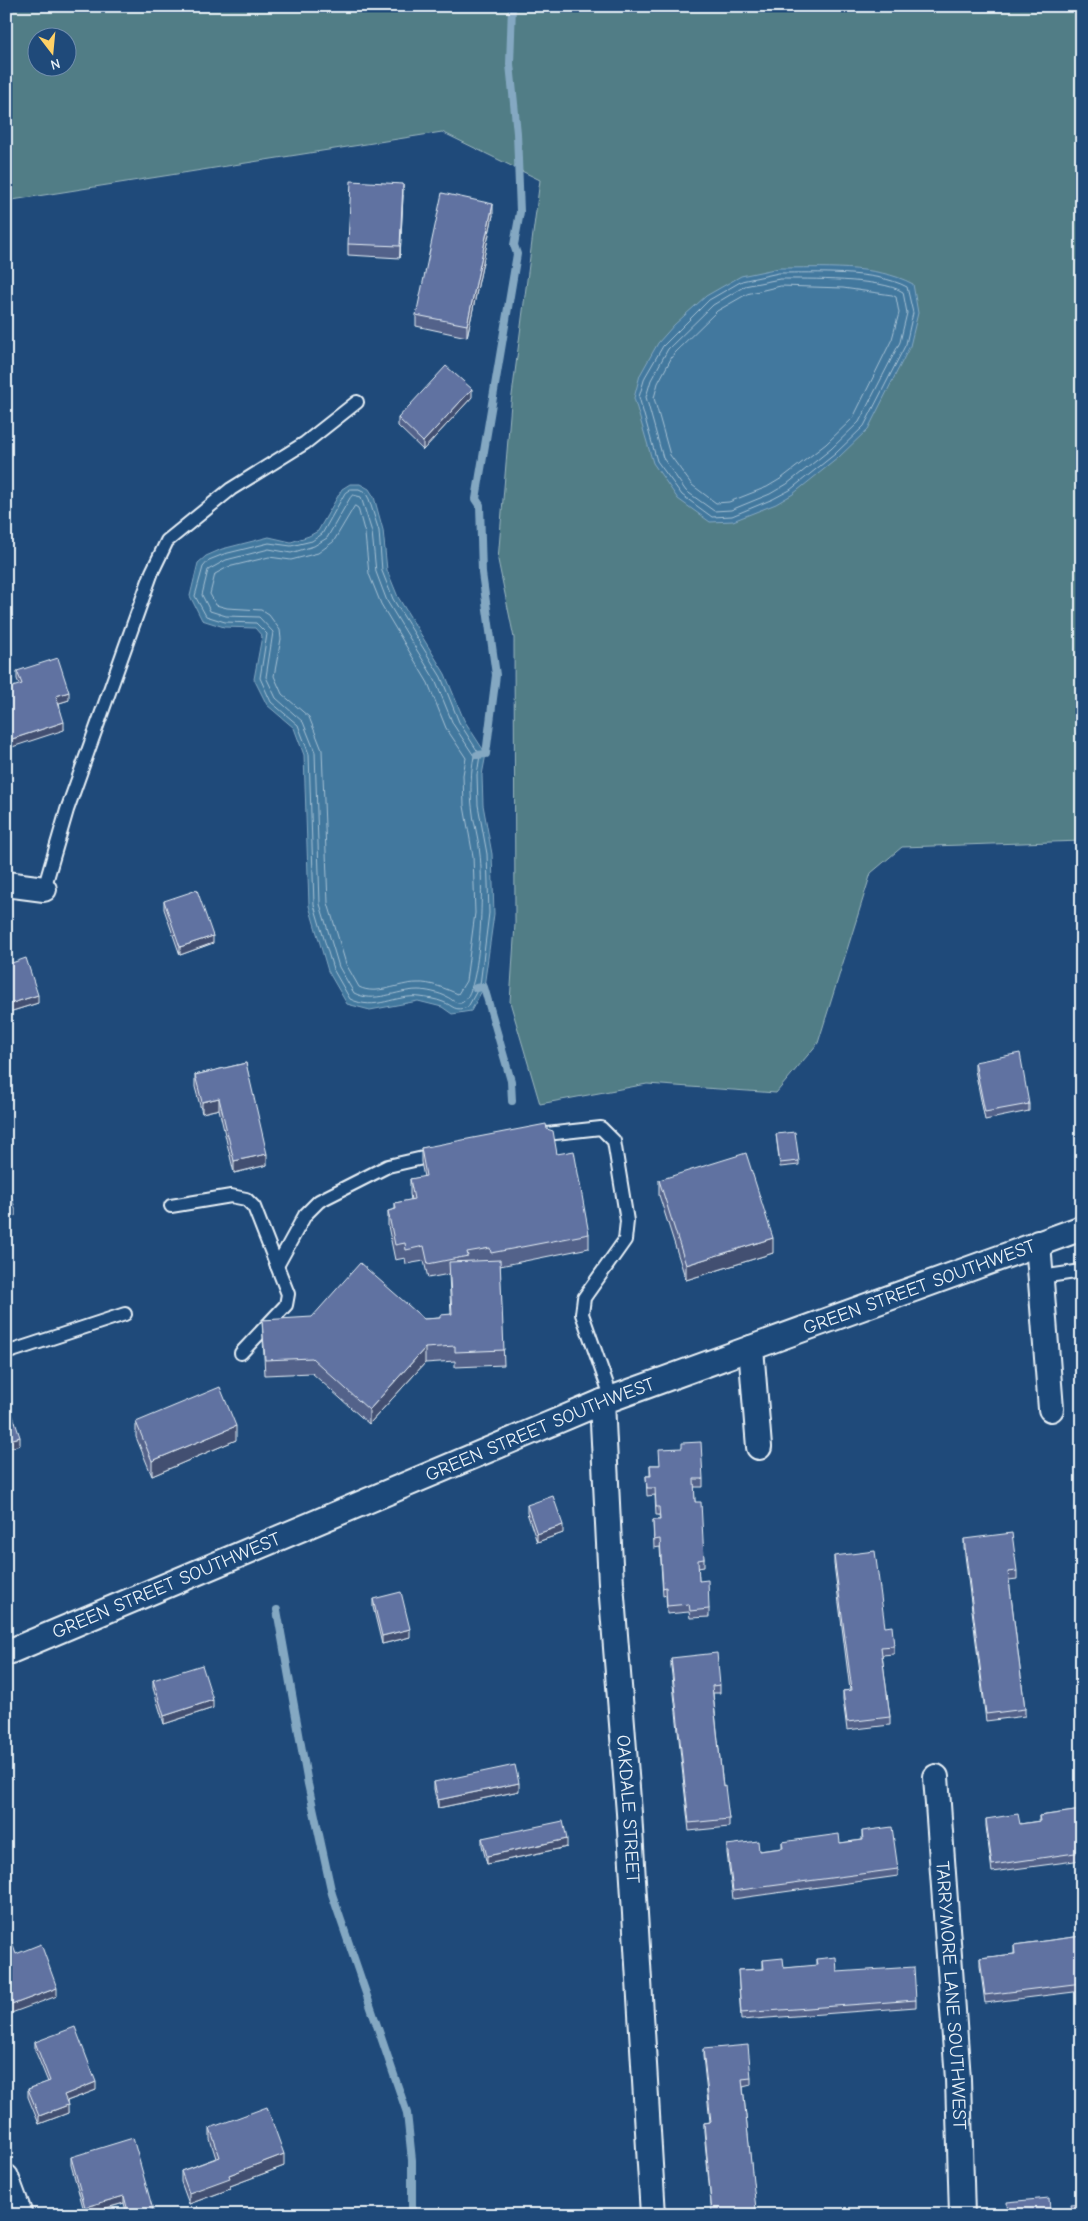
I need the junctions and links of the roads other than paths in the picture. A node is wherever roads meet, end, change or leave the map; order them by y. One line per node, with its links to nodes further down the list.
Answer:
1 (357, 402): 3 (lane)
2 (6, 884): 3 (street)
3 (44, 888)
4 (521, 1138): 16 (lane)
5 (450, 1152): 9 (lane)
6 (171, 1206): 9 (lane)
7 (1082, 1228): 8 (street, GREEN STREET SOUTHWEST)
8 (1038, 1243): 11 (street); 13 (street, GREEN STREET SOUTHWEST)
9 (277, 1266): 15 (lane)
10 (1082, 1271): 11 (lane)
11 (1040, 1277): 17 (street)
12 (125, 1314): 14 (lane)
13 (751, 1348): 16 (street, GREEN STREET SOUTHWEST); 18 (street)
14 (6, 1352)
15 (241, 1353)
16 (607, 1401): 19 (street, GREEN STREET SOUTHWEST); 23 (street, OAKDALE STREET)
17 (1051, 1409)
18 (759, 1446)
19 (6, 1653)
20 (936, 1777): 24 (street, TARRYMORE LANE SOUTHWEST)
21 (6, 2176): 22 (street)
22 (20, 2215)
23 (653, 2215)
24 (962, 2215)

